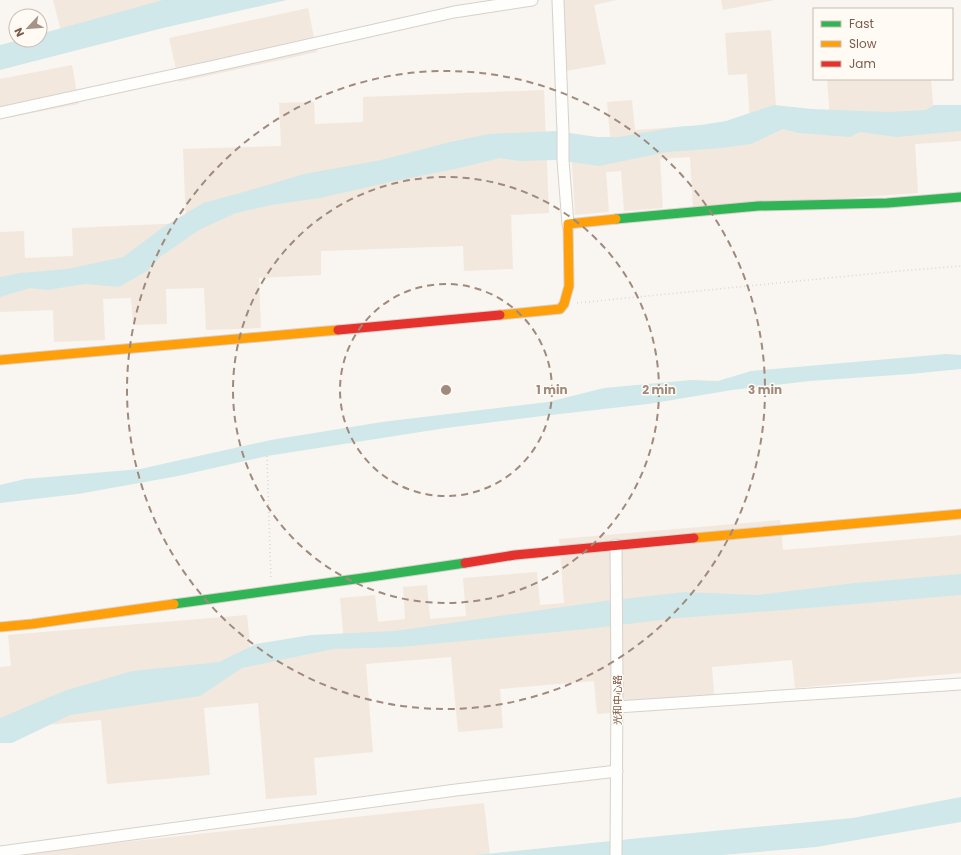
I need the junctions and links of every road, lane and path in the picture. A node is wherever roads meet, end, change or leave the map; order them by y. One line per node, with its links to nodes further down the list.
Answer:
1 (532, 0): 3 (street)
2 (558, 0): 5 (street)
3 (0, 113)
4 (961, 197): 5 (street)
5 (568, 224): 7 (street)
6 (961, 266): 7 (path)
7 (564, 304): 8 (street)
8 (0, 360)
9 (267, 456): 12 (path)
10 (961, 514): 11 (street)
11 (616, 544): 12 (street); 15 (street, 光和中心路)
12 (272, 591): 13 (street)
13 (0, 628)
14 (961, 684): 15 (street)
15 (617, 707): 16 (street, 光和中心路)
16 (617, 771): 17 (street); 18 (street, 光和中心路)
17 (0, 852)
18 (616, 855)

